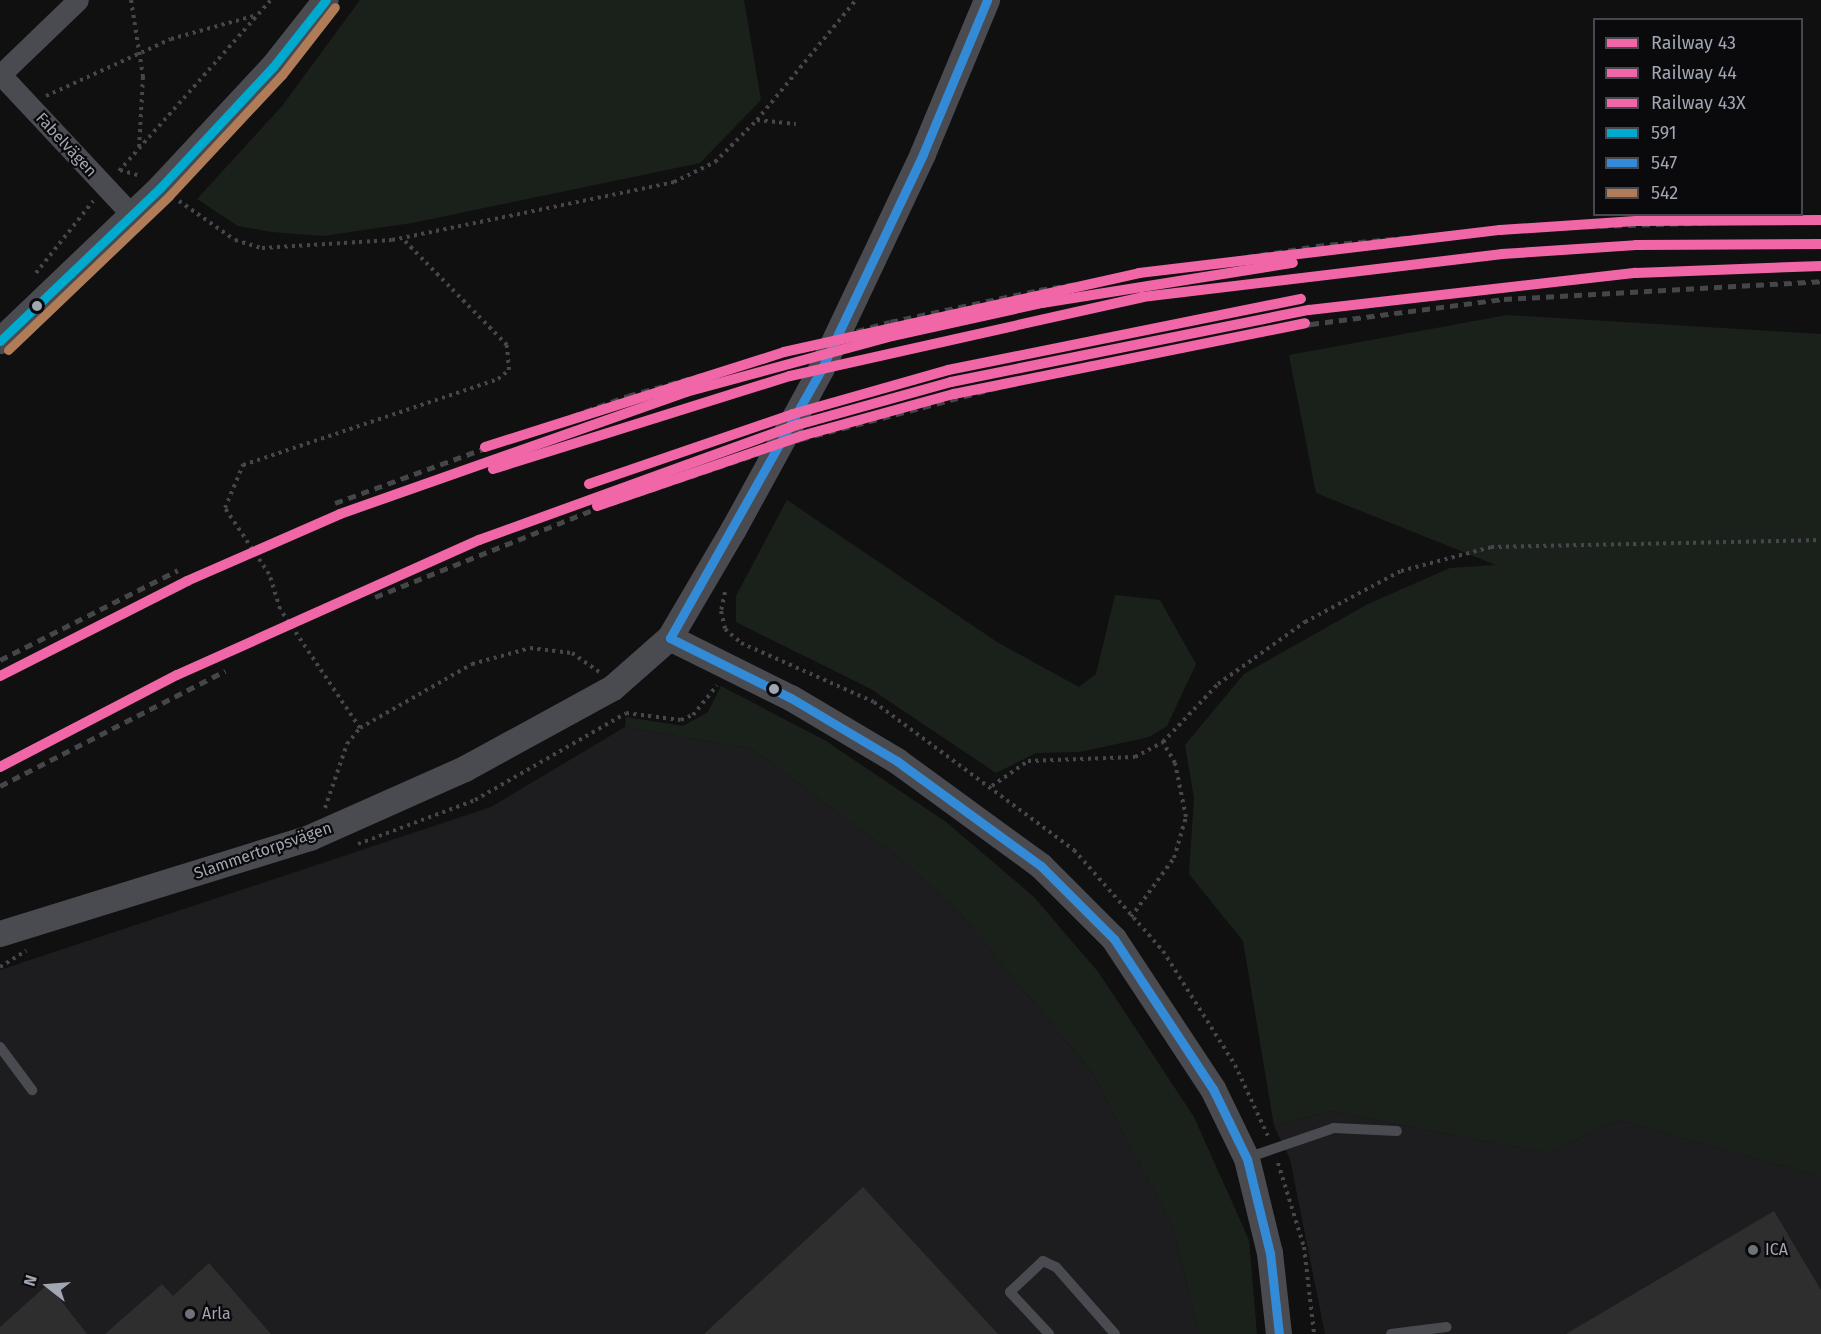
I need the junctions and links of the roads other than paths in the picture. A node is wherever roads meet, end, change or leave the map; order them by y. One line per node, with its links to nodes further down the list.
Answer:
1 (78, 0): 4 (street)
2 (326, 0): 5 (street)
3 (987, 0): 7 (street, Slammertorpsvägen, bridge)
4 (0, 75): 5 (street, Fabelvägen)
5 (132, 215): 6 (street)
6 (0, 341)
7 (670, 638): 8 (street, Slammertorpsvägen); 12 (street)
8 (0, 934)
9 (0, 1047): 10 (lane)
10 (32, 1090)
11 (1397, 1131): 12 (lane)
12 (1246, 1159): 16 (street)
13 (1447, 1327): 17 (lane)
14 (1049, 1334): 15 (lane)
15 (1115, 1334)
16 (1279, 1334)
17 (1391, 1334)

